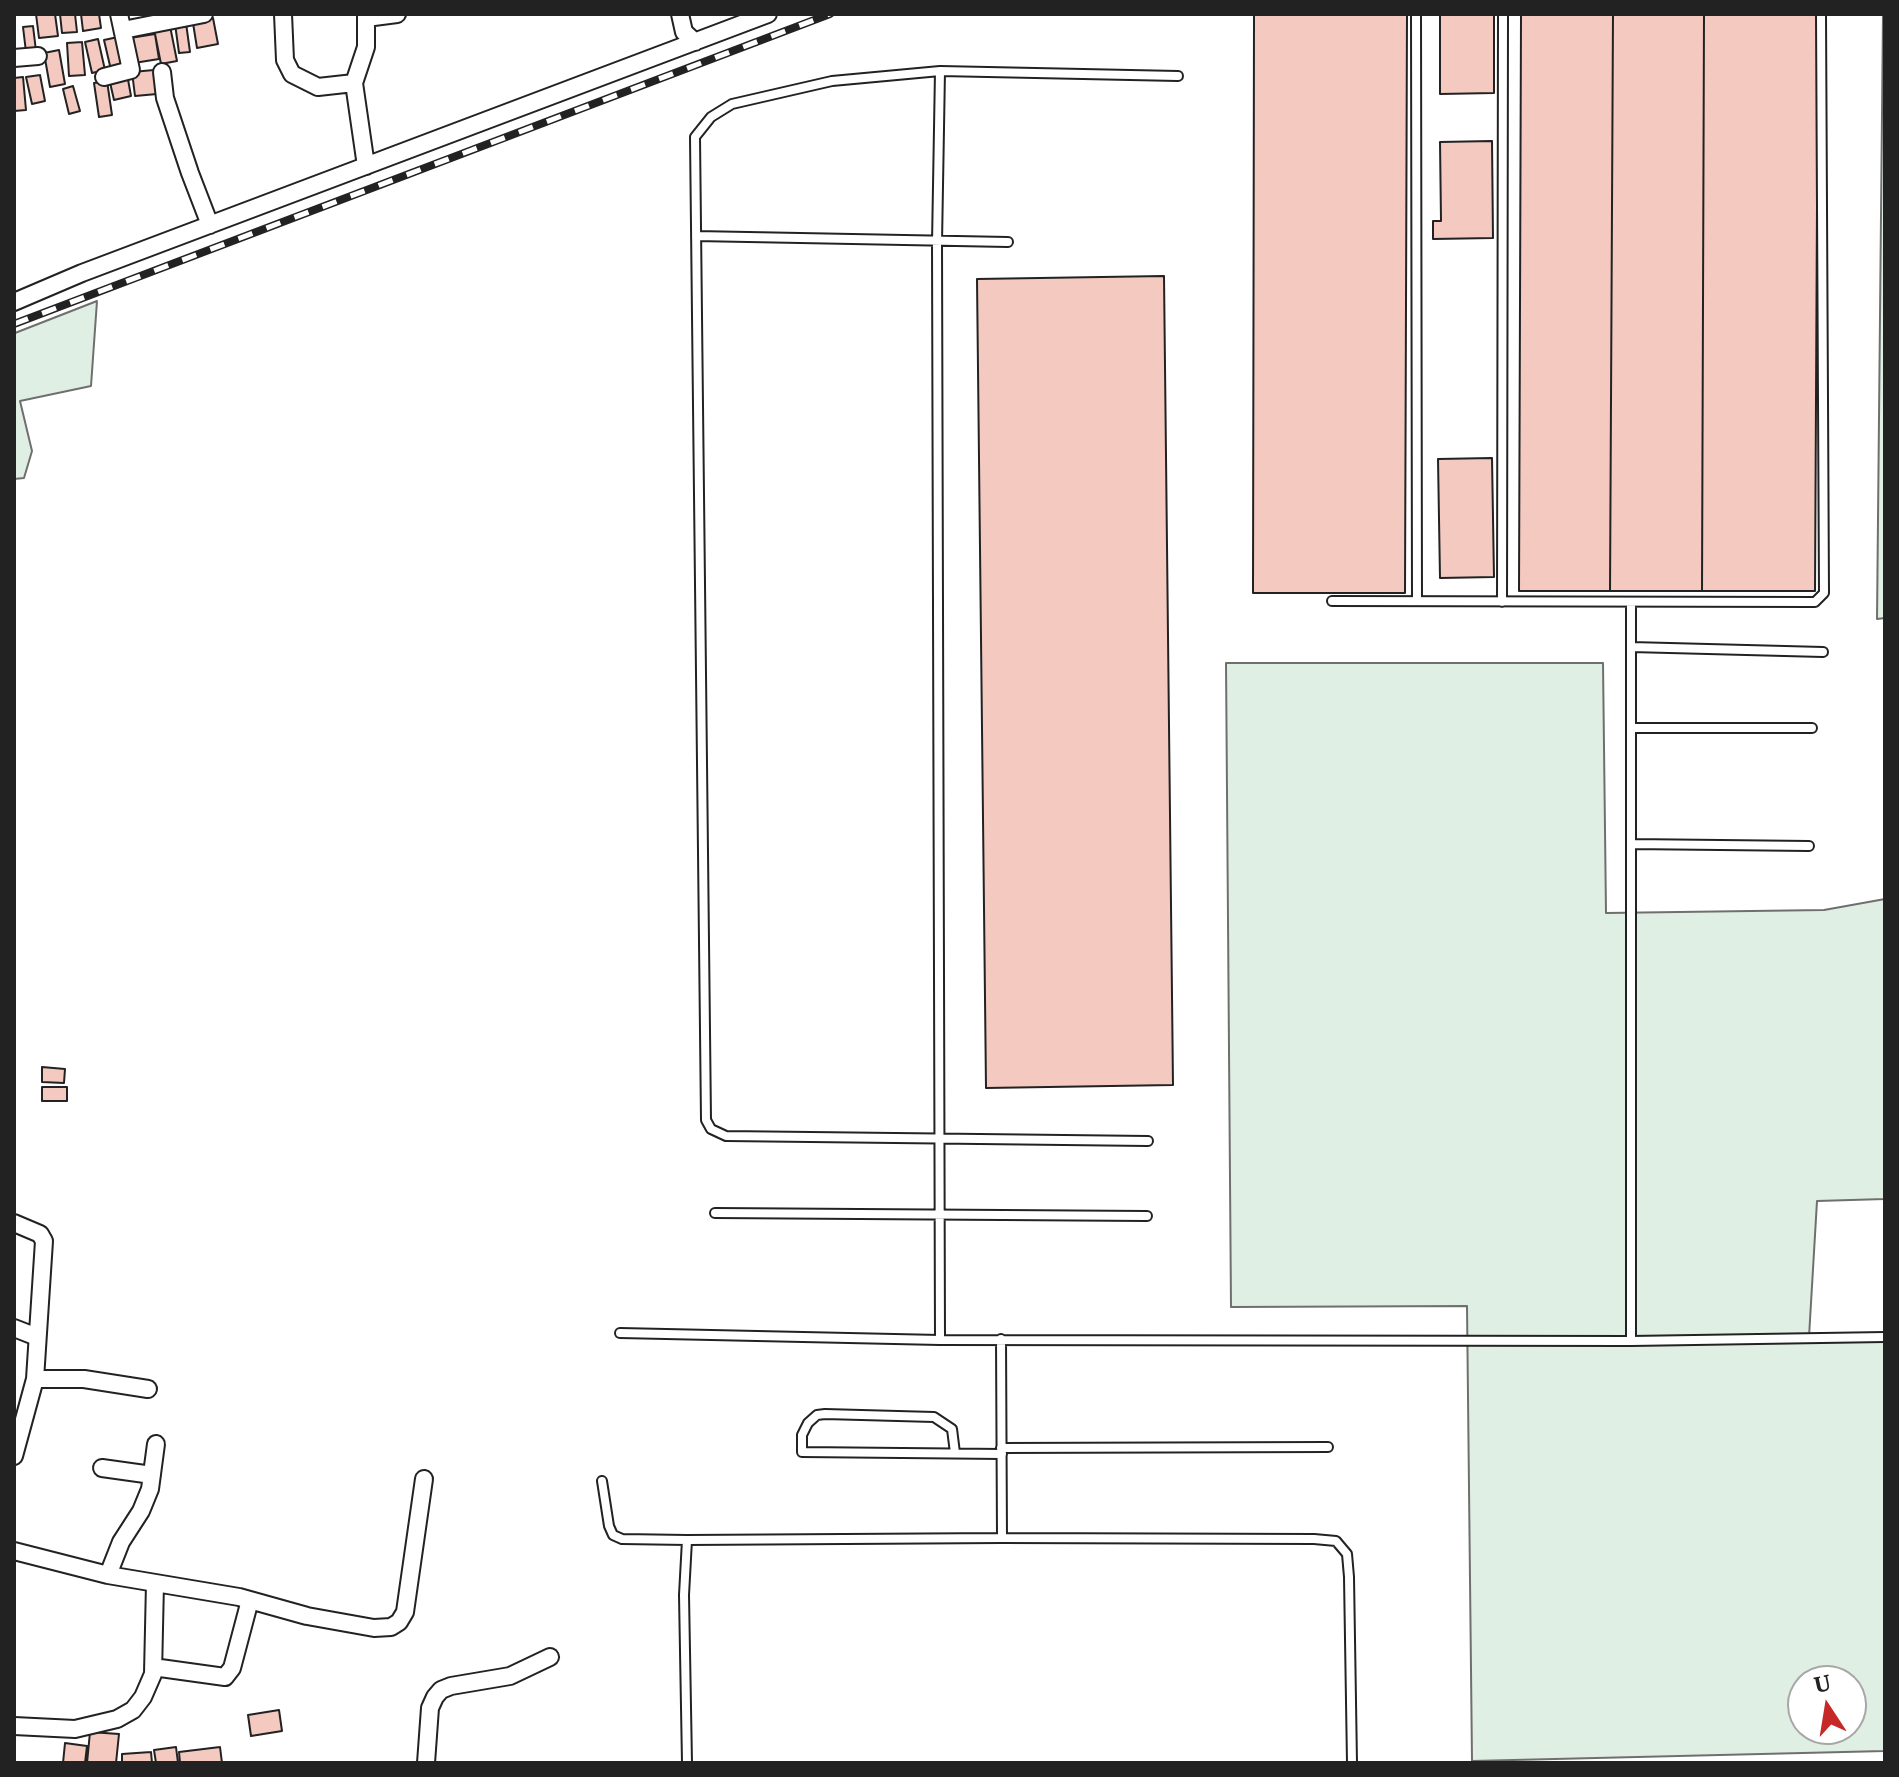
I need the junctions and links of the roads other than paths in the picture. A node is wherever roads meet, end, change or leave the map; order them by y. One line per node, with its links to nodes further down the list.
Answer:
1 (204, 14): 10 (street)
2 (283, 14): 18 (street)
3 (397, 14): 9 (street)
4 (680, 14): 11 (street)
5 (768, 14): 11 (street)
6 (1416, 14): 26 (lane)
7 (1503, 14): 27 (lane)
8 (1821, 14): 28 (lane)
9 (366, 16): 18 (street)
10 (121, 22): 17 (street)
11 (695, 42): 19 (street)
12 (38, 56): 13 (street)
13 (14, 58)
14 (940, 71): 16 (lane); 21 (lane); 23 (lane)
15 (162, 72): 20 (street)
16 (1178, 76)
17 (104, 77)
18 (354, 83): 19 (street)
19 (366, 166): 20 (street)
20 (210, 225): 24 (street)
21 (696, 236): 23 (lane); 35 (lane)
22 (1008, 242): 23 (lane)
23 (937, 243): 35 (lane)
24 (14, 302)
25 (1332, 601): 26 (lane)
26 (1417, 601): 27 (lane)
27 (1502, 602): 28 (lane)
28 (1631, 603): 29 (lane)
29 (1631, 647): 30 (lane); 31 (lane)
30 (1823, 652)
31 (1631, 728): 32 (lane); 33 (lane)
32 (1812, 728)
33 (1631, 844): 34 (lane); 47 (lane)
34 (1809, 846)
35 (939, 1139): 36 (lane); 38 (lane)
36 (1148, 1141)
37 (715, 1213): 38 (lane)
38 (938, 1216): 39 (lane); 46 (lane)
39 (1147, 1216)
40 (14, 1223): 43 (street)
41 (14, 1328): 43 (street)
42 (620, 1333): 46 (lane)
43 (37, 1337): 48 (street)
44 (1885, 1337): 47 (lane)
45 (1001, 1339): 46 (lane); 47 (lane); 52 (lane)
46 (940, 1340)
47 (1631, 1341)
48 (35, 1379): 49 (street); 54 (street)
49 (148, 1389)
50 (156, 1444): 56 (street)
51 (1328, 1447): 52 (lane)
52 (1002, 1451): 53 (lane); 59 (lane)
53 (955, 1453): 53 (lane)
54 (14, 1456)
55 (102, 1468): 56 (street)
56 (152, 1475): 62 (street)
57 (424, 1479): 64 (street)
58 (602, 1481): 60 (lane)
59 (1002, 1538): 60 (lane); 70 (lane)
60 (687, 1540): 69 (lane)
61 (14, 1551): 62 (street)
62 (108, 1575): 63 (street)
63 (155, 1583): 64 (street); 66 (street)
64 (250, 1600): 66 (street)
65 (550, 1657): 68 (street)
66 (153, 1667): 67 (street)
67 (14, 1726)
68 (426, 1763)
69 (687, 1763)
70 (1352, 1763)

